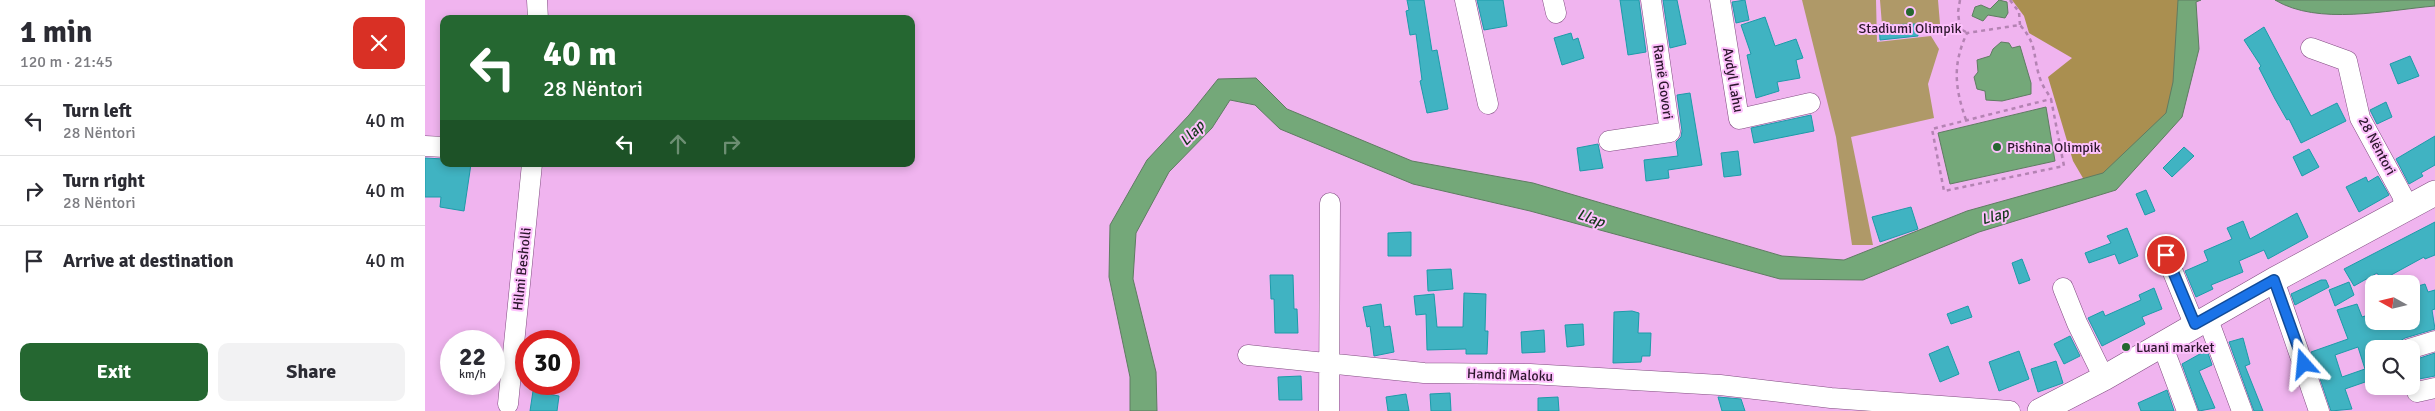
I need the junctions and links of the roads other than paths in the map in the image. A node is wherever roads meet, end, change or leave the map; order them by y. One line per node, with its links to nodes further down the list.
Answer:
1 (537, 0): 5 (street)
2 (1465, 0): 8 (street)
3 (1651, 0): 9 (street, Ramë Govori)
4 (1720, 0): 7 (street, Avdyl Lahu)
5 (538, 15)
6 (2311, 48): 15 (street, 28 Nëntori)
7 (1810, 103)
8 (1488, 104)
9 (1609, 142)
10 (425, 146): 11 (street)
11 (440, 148)
12 (532, 167): 27 (street, Hilmi Besholli)
13 (2435, 193): 15 (main road)
14 (1330, 204): 24 (street)
15 (2406, 209): 17 (main road)
16 (2166, 255): 19 (street)
17 (2274, 280): 19 (main road); 34 (street)
18 (2063, 288): 25 (street)
19 (2201, 321): 21 (main road); 33 (street)
20 (2435, 341): 22 (street)
21 (2162, 344): 25 (main road); 32 (street)
22 (2420, 346)
23 (1249, 355): 24 (street, Hamdi Maloku)
24 (1329, 363): 26 (street, Hamdi Maloku); 29 (street)
25 (2103, 378): 28 (main road)
26 (1775, 402): 30 (street, Hamdi Maloku)
27 (508, 404)
28 (2046, 408): 31 (street)
29 (1329, 411)
30 (2010, 411)
31 (2019, 411)
32 (2187, 411)
33 (2242, 411)
34 (2319, 411)

